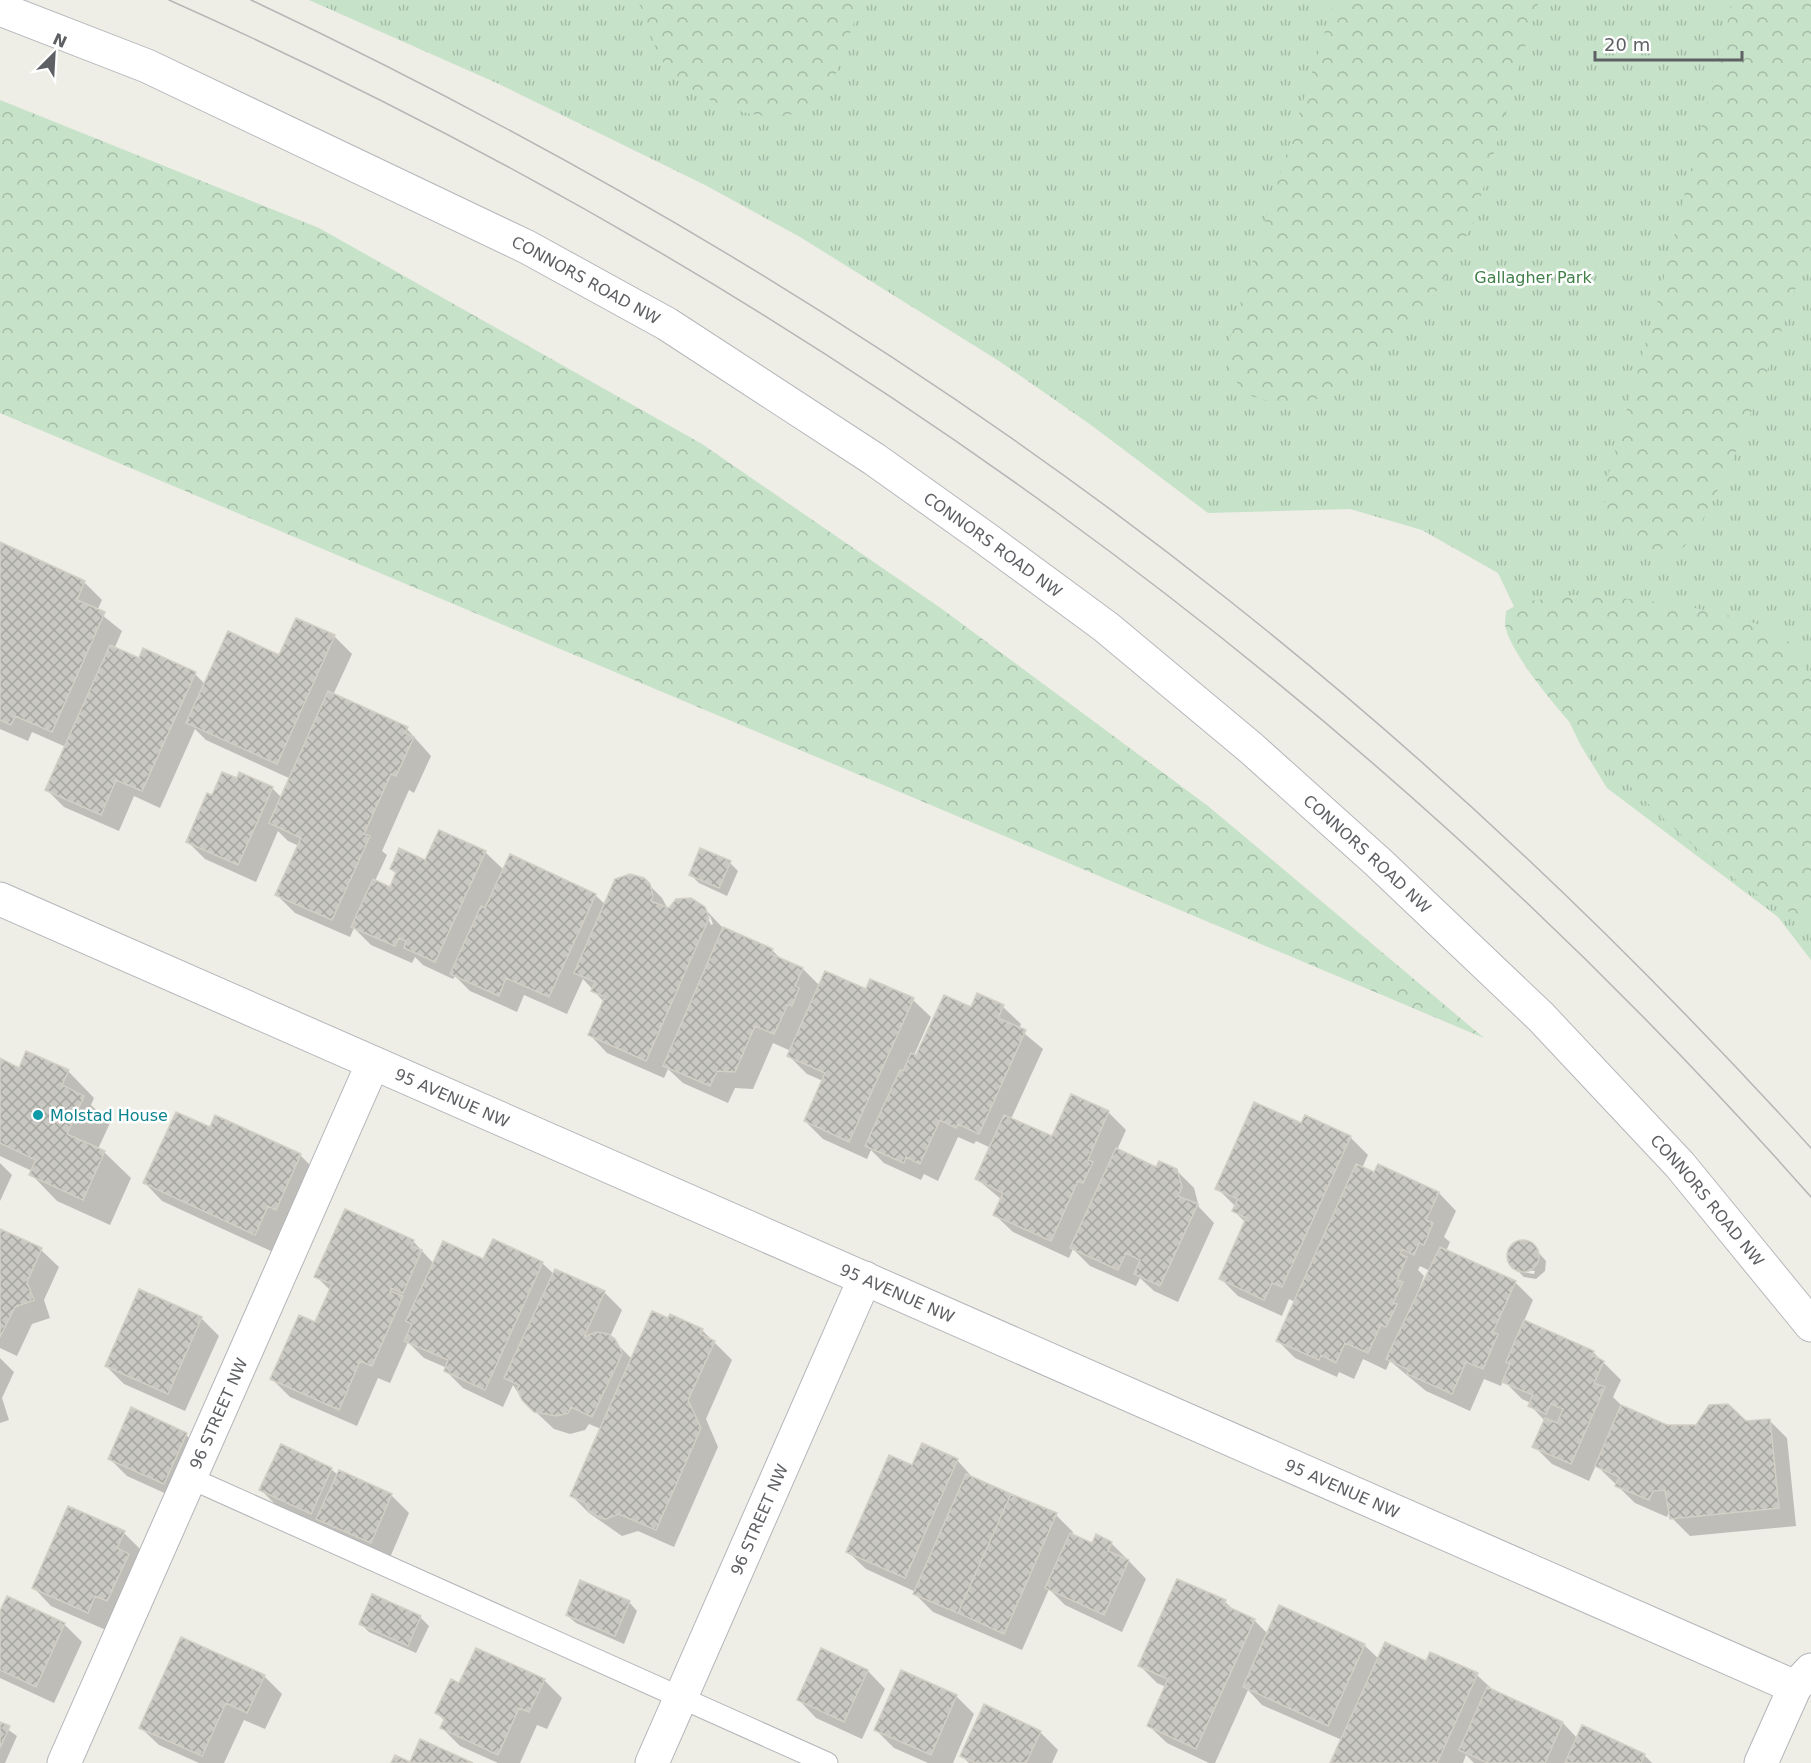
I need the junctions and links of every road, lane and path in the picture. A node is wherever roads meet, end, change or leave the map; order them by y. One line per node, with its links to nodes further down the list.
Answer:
1 (0, 9): 5 (street, CONNORS ROAD NW)
2 (0, 899): 3 (street, 95 AVENUE NW)
3 (373, 1063): 4 (street, 95 AVENUE NW); 6 (street, 96 STREET NW)
4 (865, 1278): 7 (street, 95 AVENUE NW); 8 (street, 96 STREET NW)
5 (1811, 1325)
6 (190, 1478): 8 (lane); 9 (street, 96 STREET NW)
7 (1803, 1678): 12 (street)
8 (681, 1698): 10 (street, 96 STREET NW); 11 (lane)
9 (64, 1763)
10 (652, 1763)
11 (827, 1763)
12 (1761, 1763)

